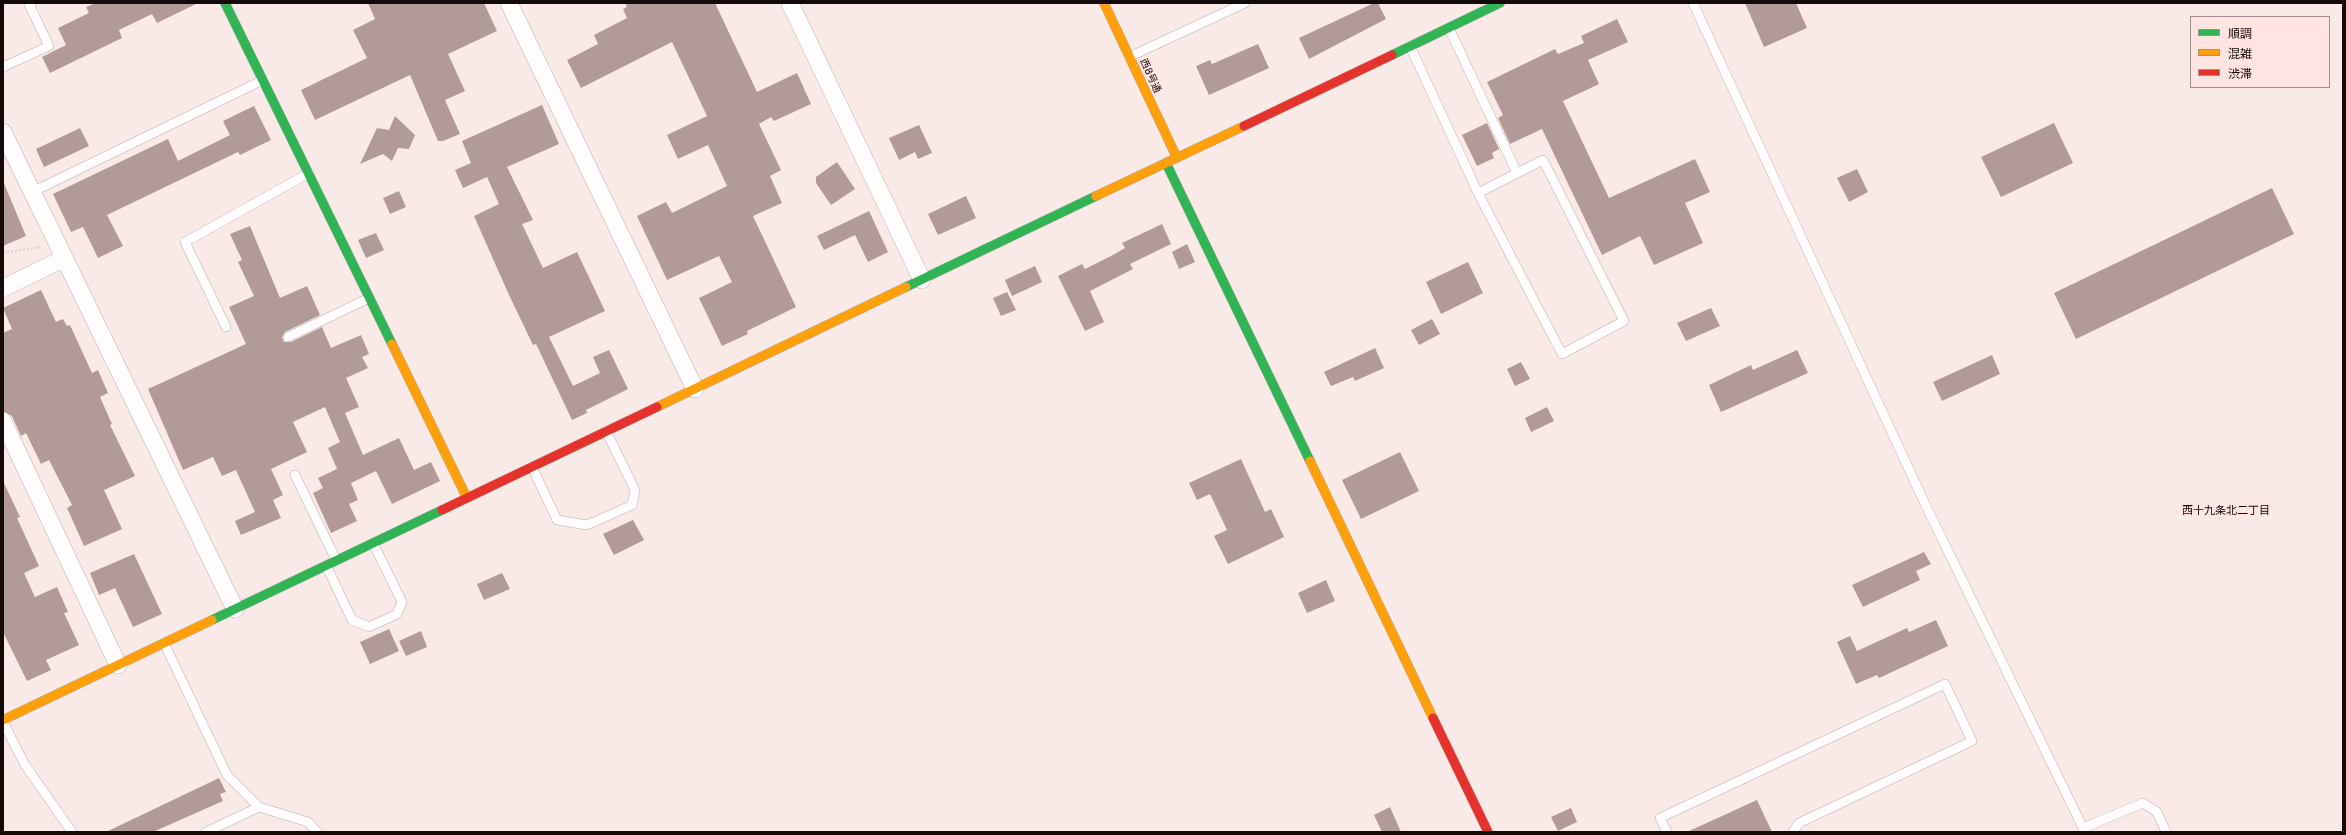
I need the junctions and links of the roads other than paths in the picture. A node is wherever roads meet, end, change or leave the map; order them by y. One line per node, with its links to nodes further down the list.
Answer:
1 (31, 3): 12 (lane)
2 (225, 3): 13 (street)
3 (509, 3): 27 (street)
4 (790, 3): 22 (street)
5 (1104, 3): 11 (street, 西8号通)
6 (1245, 3): 11 (lane)
7 (1500, 3): 9 (street)
8 (1693, 3): 41 (lane)
9 (1449, 28): 10 (street); 18 (lane)
10 (1410, 46): 15 (street); 20 (lane)
11 (1129, 57): 15 (street, 西8号通)
12 (3, 67)
13 (263, 80): 17 (street); 19 (lane)
14 (3, 132): 19 (street)
15 (1177, 158): 16 (street)
16 (1166, 163): 22 (street); 45 (street)
17 (308, 173): 24 (street); 25 (lane)
18 (1517, 173): 20 (lane); 20 (lane)
19 (32, 192): 21 (street)
20 (1478, 193)
21 (62, 251): 23 (street); 36 (street)
22 (922, 280): 27 (street)
23 (3, 288)
24 (369, 298): 26 (lane); 32 (street)
25 (226, 327)
26 (288, 337)
27 (695, 389): 29 (street)
28 (3, 421): 38 (street)
29 (606, 431): 30 (street); 30 (lane)
30 (532, 467): 32 (street)
31 (295, 475): 34 (lane)
32 (467, 498): 33 (street)
33 (373, 543): 34 (street); 35 (lane)
34 (336, 560): 35 (street)
35 (326, 565): 36 (street)
36 (235, 609): 37 (street)
37 (164, 643): 38 (street); 40 (lane)
38 (118, 665): 39 (street)
39 (3, 721): 42 (lane)
40 (259, 806): 43 (lane); 44 (lane)
41 (2084, 830): 48 (lane)
42 (68, 831)
43 (206, 832)
44 (317, 832)
45 (1488, 832)
46 (1667, 832): 47 (lane)
47 (1793, 832)
48 (2166, 832)

